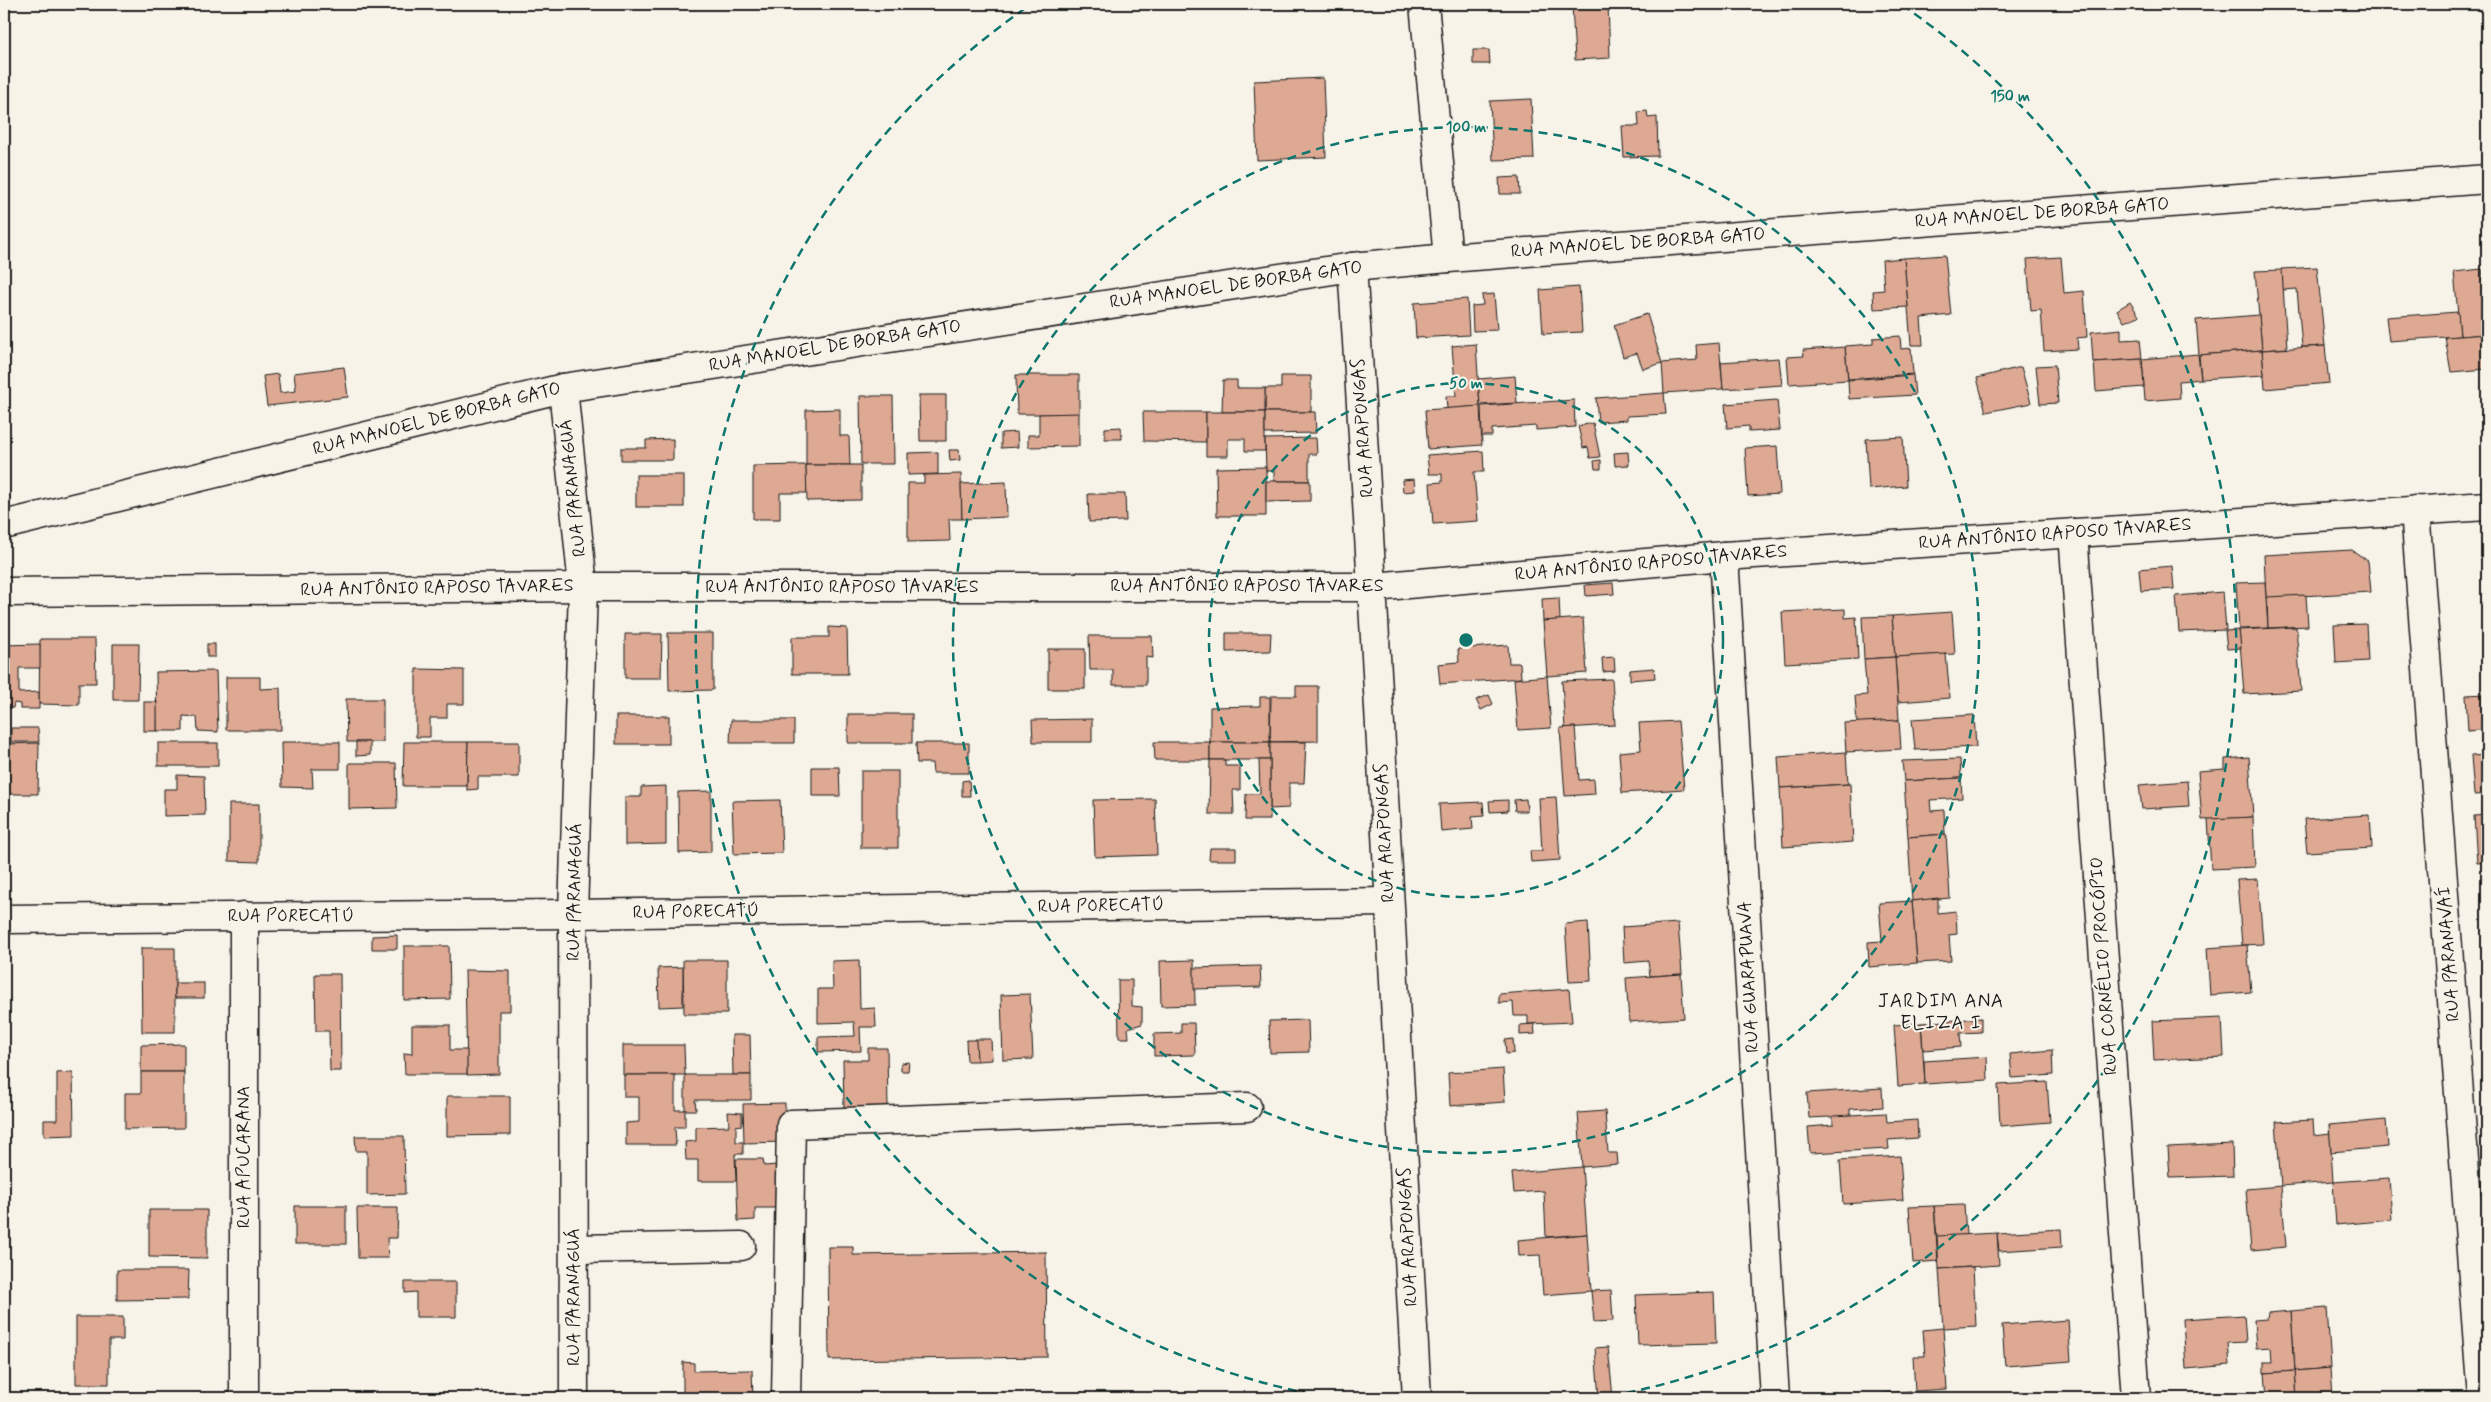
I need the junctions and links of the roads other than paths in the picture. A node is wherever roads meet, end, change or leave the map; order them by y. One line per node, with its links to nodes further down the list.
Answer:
1 (1424, 4): 3 (street)
2 (2487, 179): 3 (street, RUA MANOEL DE BORBA GATO)
3 (1448, 258): 4 (street, RUA MANOEL DE BORBA GATO)
4 (1352, 267): 5 (street, RUA MANOEL DE BORBA GATO); 12 (street, RUA ARAPONGAS)
5 (562, 388): 8 (street, RUA MANOEL DE BORBA GATO); 11 (street, RUA PARANAGUÁ)
6 (2487, 506): 7 (street, RUA ANTÔNIO RAPOSO TAVARES)
7 (2415, 510): 9 (street, RUA ANTÔNIO RAPOSO TAVARES); 27 (street, RUA PARANAVAÍ)
8 (4, 525)
9 (2073, 533): 10 (street, RUA ANTÔNIO RAPOSO TAVARES); 26 (street, RUA CORNÉLIO PROCÓPIO)
10 (1724, 556): 12 (street, RUA ANTÔNIO RAPOSO TAVARES); 25 (street, RUA GUARAPUAVA)
11 (583, 587): 12 (street, RUA ANTÔNIO RAPOSO TAVARES); 13 (street, RUA ANTÔNIO RAPOSO TAVARES); 15 (street, RUA PARANAGUÁ)
12 (1374, 587): 14 (street, RUA ARAPONGAS)
13 (4, 592)
14 (1388, 902): 15 (street, RUA PORECATÚ); 24 (street, RUA ARAPONGAS)
15 (573, 914): 16 (street, RUA PORECATÚ); 20 (street, RUA PARANAGUÁ)
16 (244, 916): 17 (street, RUA PORECATÚ); 21 (street, RUA APUCARANA)
17 (4, 919)
18 (1247, 1107): 23 (street)
19 (741, 1246): 20 (street)
20 (574, 1249): 22 (street, RUA PARANAGUÁ)
21 (244, 1398)
22 (574, 1398)
23 (786, 1398)
24 (1417, 1398)
25 (1775, 1398)
26 (2136, 1398)
27 (2482, 1398)

